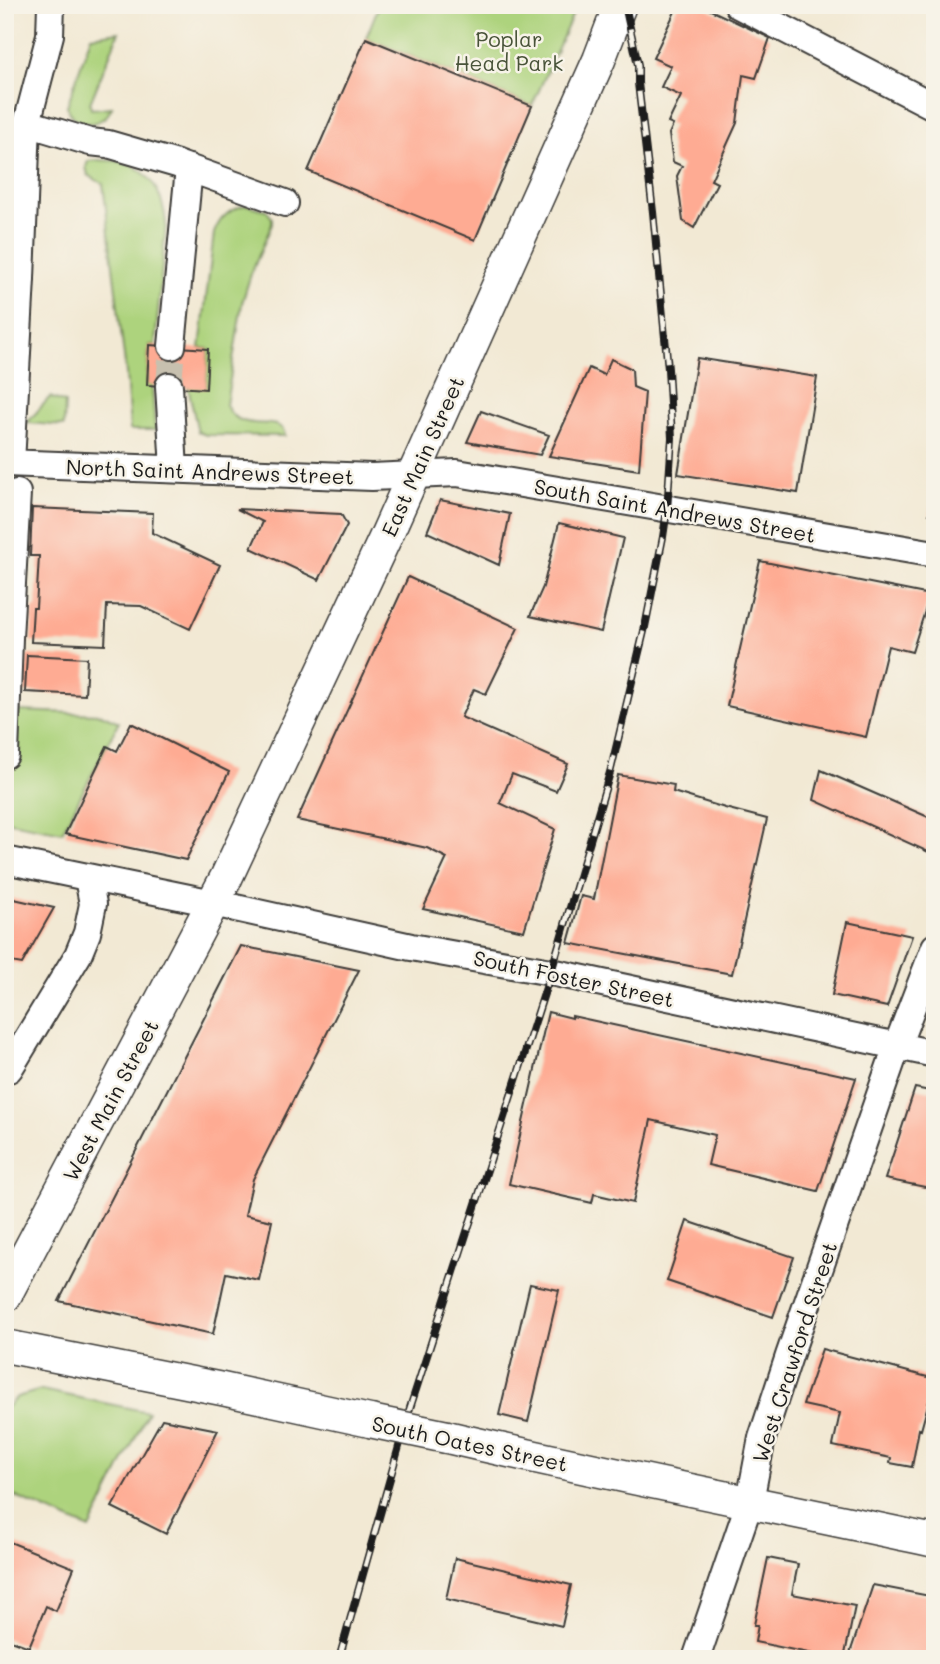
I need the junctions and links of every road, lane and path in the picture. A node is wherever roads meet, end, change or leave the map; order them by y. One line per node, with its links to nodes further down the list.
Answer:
1 (51, 5): 7 (street)
2 (595, 5): 5 (main road)
3 (621, 5): 5 (main road, East Main Street)
4 (738, 5): 6 (street)
5 (598, 60): 14 (main road, East Main Street)
6 (935, 107)
7 (27, 123): 8 (street); 12 (street)
8 (189, 168): 9 (street); 10 (street)
9 (285, 203)
10 (172, 346)
11 (169, 386): 13 (street)
12 (8, 463): 13 (street, North Saint Andrews Street)
13 (174, 469): 14 (street, North Saint Andrews Street)
14 (414, 475): 16 (street, South Saint Andrews Street); 21 (main road, East Main Street)
15 (18, 493): 17 (street)
16 (935, 554)
17 (7, 638): 18 (street)
18 (5, 755)
19 (5, 860): 20 (street, South Foster Street)
20 (88, 878): 21 (street, South Foster Street); 25 (street)
21 (213, 903): 23 (street, South Foster Street); 26 (main road, West Main Street)
22 (935, 947): 23 (street, West Crawford Street)
23 (897, 1046): 24 (street, South Foster Street); 28 (street, West Crawford Street)
24 (935, 1054)
25 (7, 1068)
26 (5, 1296)
27 (5, 1346): 28 (main road, South Oates Street, bridge)
28 (750, 1501): 29 (main road, South Oates Street); 30 (street, West Crawford Street)
29 (935, 1541)
30 (695, 1659)

